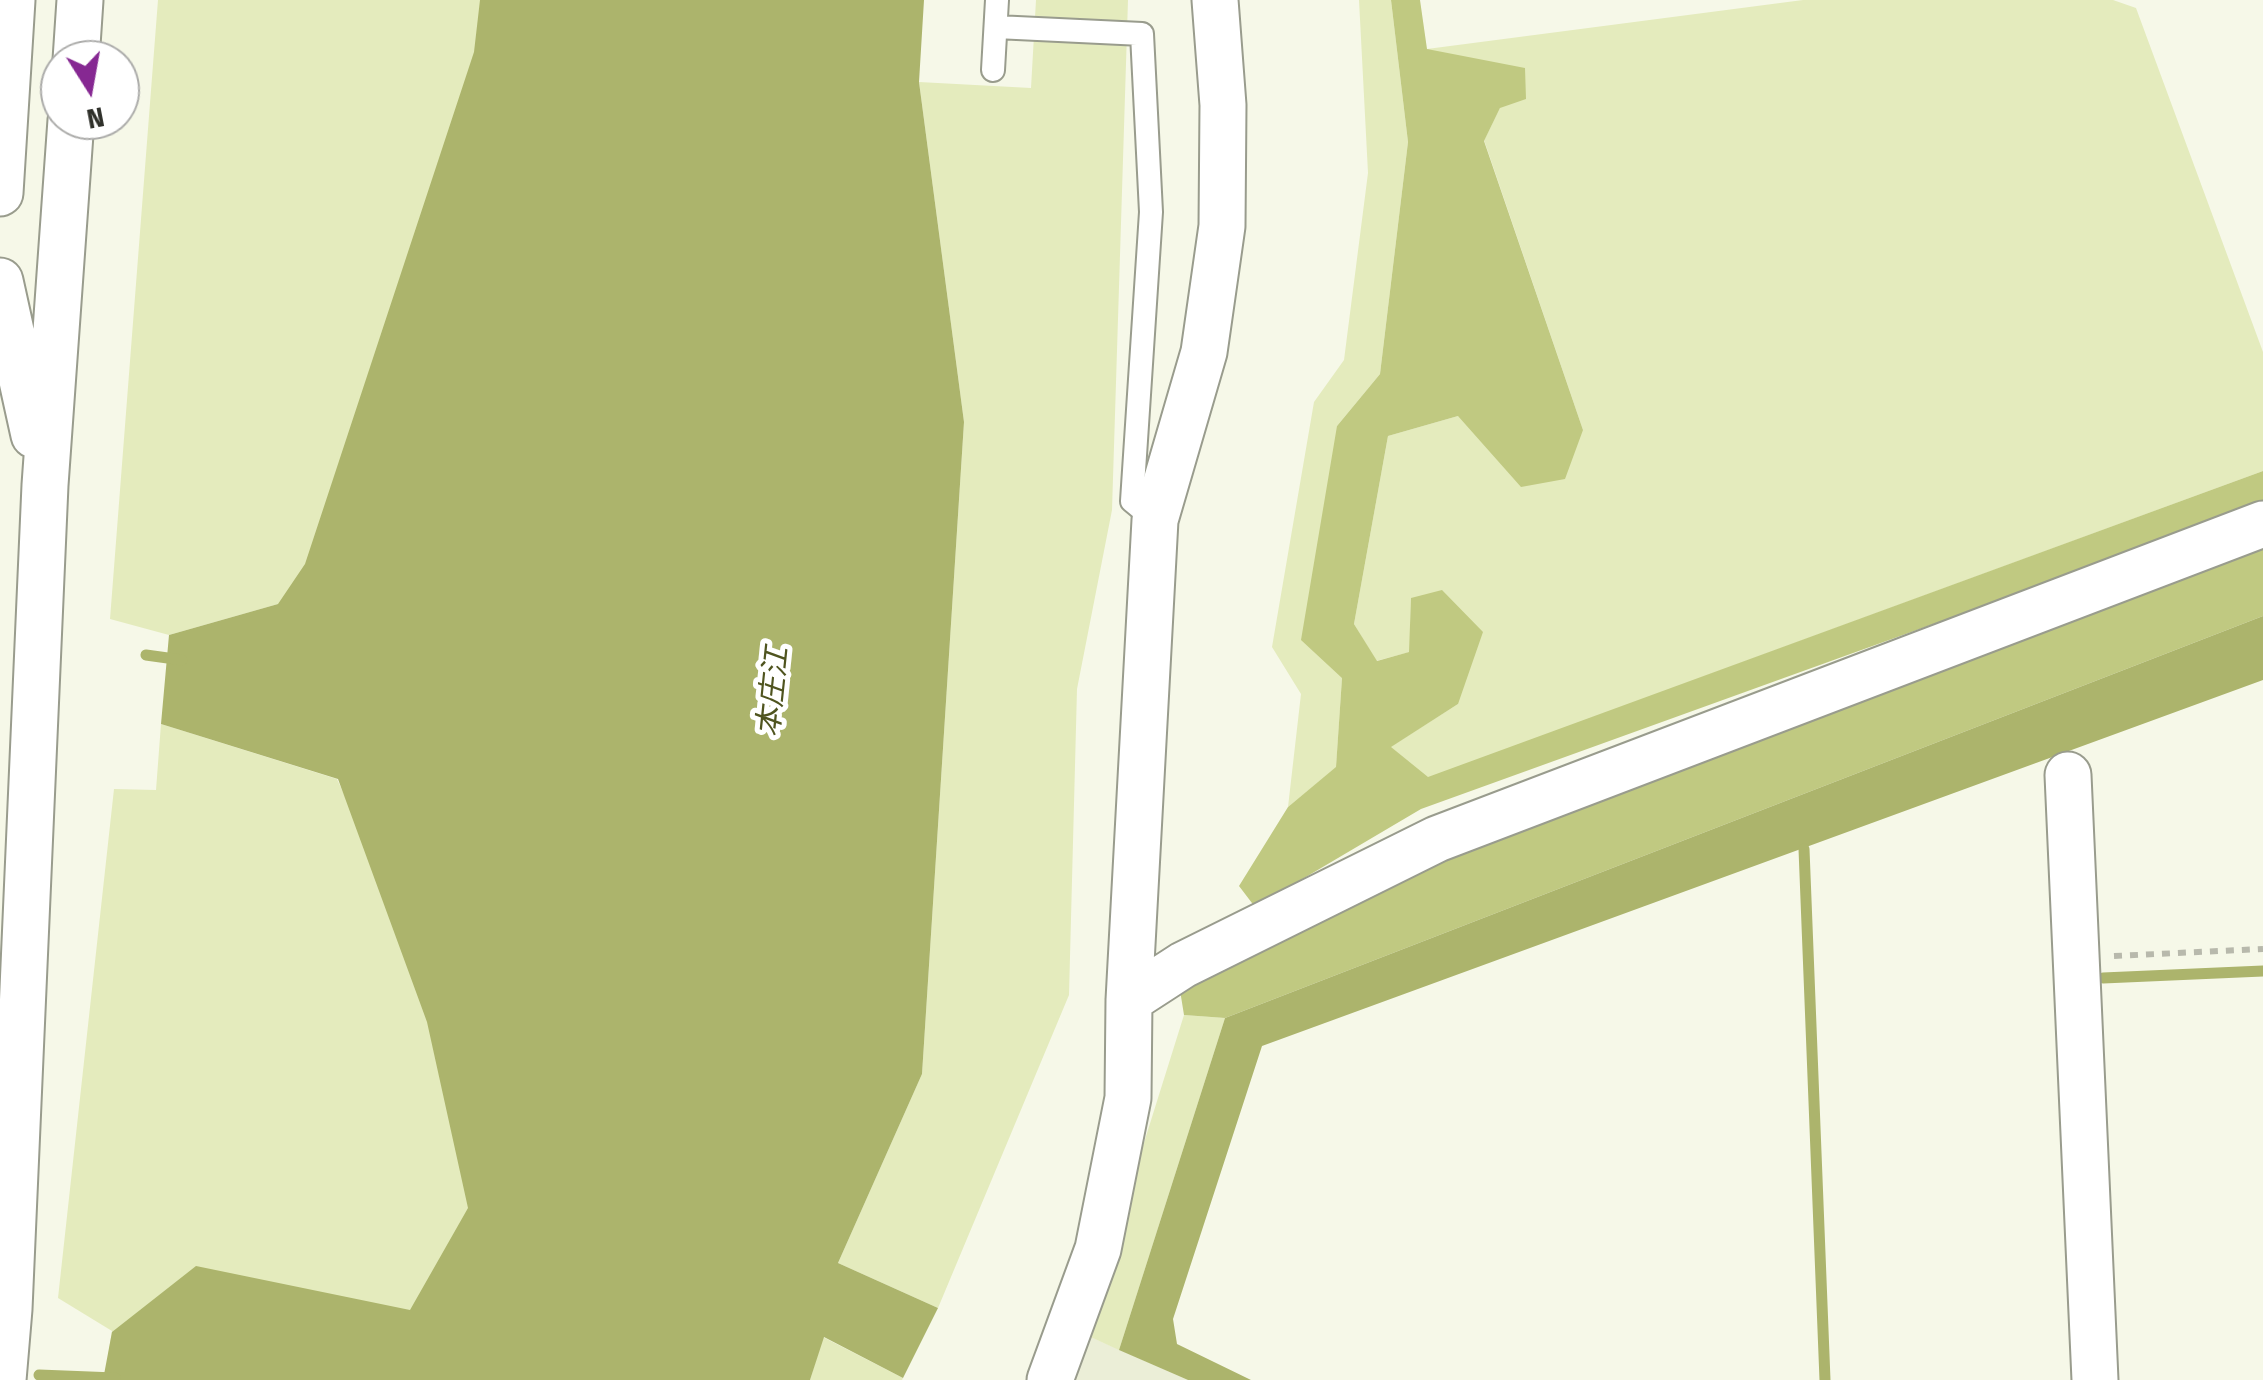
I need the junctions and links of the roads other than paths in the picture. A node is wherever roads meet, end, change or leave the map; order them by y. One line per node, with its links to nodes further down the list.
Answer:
1 (12, 0): 9 (street)
2 (80, 0): 6 (street)
3 (997, 0): 5 (lane)
4 (1216, 0): 12 (street)
5 (996, 26): 7 (lane); 12 (lane)
6 (77, 40)
7 (994, 70)
8 (70, 140): 11 (street)
9 (0, 192)
10 (0, 281): 11 (street)
11 (45, 486): 16 (street)
12 (1156, 520): 15 (street)
13 (2263, 524): 15 (street)
14 (2068, 775): 19 (street)
15 (1129, 1000): 18 (street)
16 (4, 1313): 17 (street)
17 (2, 1380)
18 (1050, 1380)
19 (2094, 1380)

